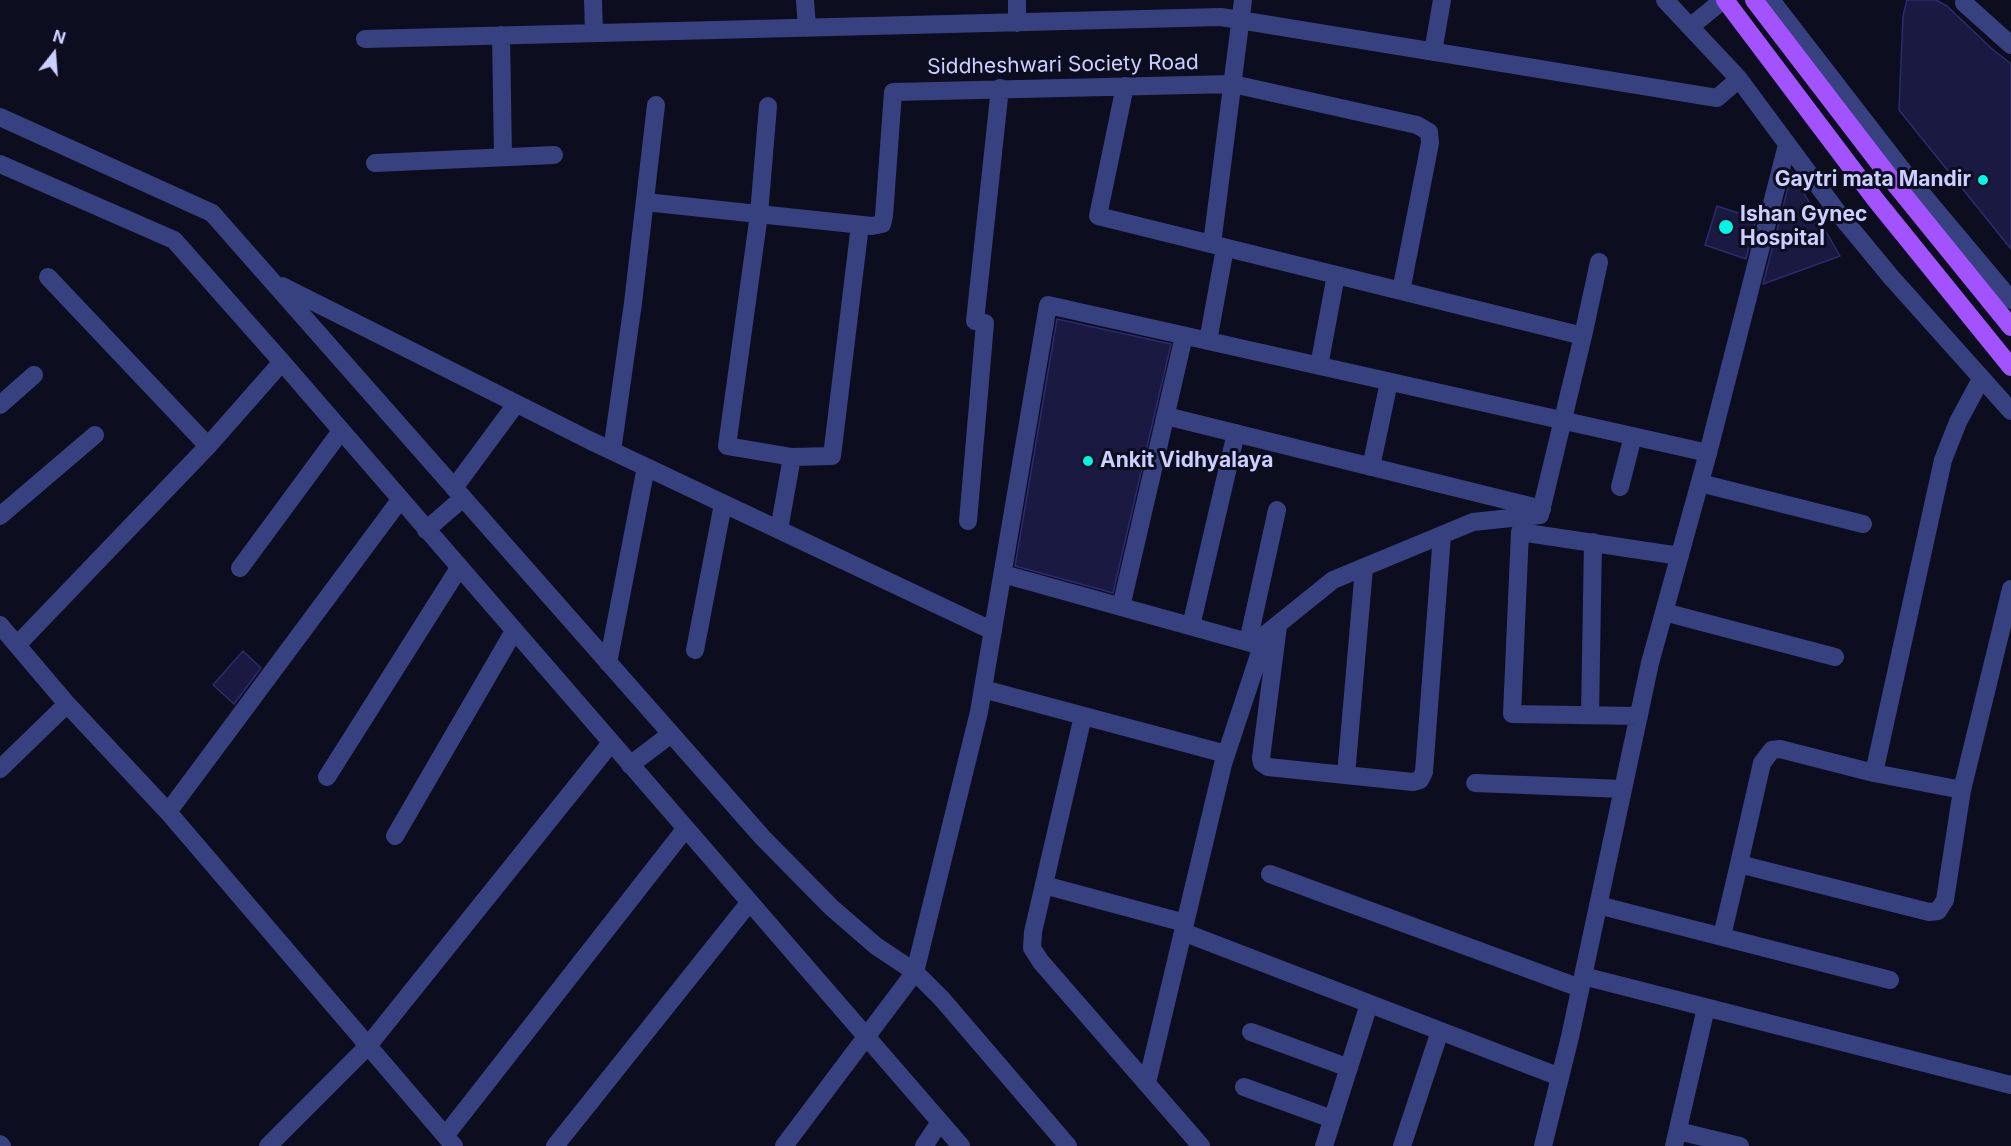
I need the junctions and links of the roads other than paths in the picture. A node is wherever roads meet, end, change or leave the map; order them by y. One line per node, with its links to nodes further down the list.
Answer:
1 (592, 0): 15 (street)
2 (805, 0): 14 (street)
3 (1017, 0): 12 (street)
4 (1243, 0): 11 (street)
5 (1442, 0): 19 (street)
6 (1665, 0): 13 (street)
7 (1724, 0): 13 (street); 48 (main road)
8 (1754, 0): 42 (main road)
9 (1771, 0): 41 (street)
10 (1964, 3): 18 (street)
11 (1241, 21): 12 (street); 19 (street); 21 (street)
12 (1017, 23): 14 (street)
13 (1690, 27): 20 (street)
14 (807, 28): 15 (street)
15 (594, 33): 16 (street)
16 (501, 35): 17 (street); 29 (street)
17 (364, 39)
18 (2011, 45)
19 (1433, 52): 20 (street)
20 (1739, 79): 27 (street)
21 (1233, 84): 22 (street, Siddheshwari Society Road); 35 (street); 40 (street, Siddheshwari Society Road)
22 (1125, 86): 23 (street, Siddheshwari Society Road); 35 (street)
23 (1000, 88): 34 (street, Siddheshwari Society Road); 75 (street)
24 (656, 105): 32 (street)
25 (768, 106): 33 (street)
26 (0, 117): 39 (street)
27 (1787, 145): 50 (street); 63 (street)
28 (554, 155): 29 (street)
29 (503, 157): 30 (street)
30 (375, 163)
31 (0, 164): 46 (street)
32 (645, 202): 33 (street); 62 (street)
33 (759, 214): 34 (street); 64 (street)
34 (860, 225): 64 (street)
35 (1219, 246): 37 (street); 45 (street)
36 (1599, 262): 44 (street)
37 (1336, 275): 40 (street); 47 (street)
38 (48, 277): 61 (street)
39 (272, 281): 52 (street); 69 (street)
40 (1401, 291): 44 (street)
41 (2011, 300)
42 (2011, 327)
43 (1185, 336): 45 (street); 55 (street); 85 (street)
44 (1583, 336): 56 (street)
45 (1208, 341): 47 (street)
46 (282, 362): 57 (street); 61 (street)
47 (1319, 366): 51 (street)
48 (2011, 368)
49 (34, 375): 53 (street)
50 (1981, 379): 54 (street); 109 (street)
51 (1389, 382): 56 (street); 66 (street)
52 (516, 404): 62 (street); 69 (street)
53 (0, 405)
54 (2011, 411)
55 (1166, 416): 58 (street); 87 (street)
56 (1564, 421): 60 (street); 72 (street)
57 (341, 431): 70 (street); 83 (street)
58 (1236, 433): 66 (street); 91 (street)
59 (95, 435): 74 (street)
60 (1633, 436): 63 (street); 68 (street)
61 (208, 446): 94 (street)
62 (612, 451): 65 (street)
63 (1708, 453): 67 (street)
64 (792, 457): 78 (street)
65 (646, 467): 71 (street); 98 (street)
66 (1371, 467): 72 (street)
67 (1700, 483): 76 (street); 81 (street)
68 (1620, 487)
69 (459, 493): 77 (street); 98 (street)
70 (400, 500): 77 (street); 115 (street)
71 (723, 504): 78 (street); 96 (street)
72 (1542, 509): 79 (street)
73 (1277, 510): 95 (street)
74 (0, 516)
75 (968, 521)
76 (1863, 524)
77 (426, 530): 84 (street)
78 (779, 530): 93 (street)
79 (1442, 535): 82 (street); 110 (street)
80 (1593, 542): 81 (street); 101 (street); 101 (street)
81 (1680, 556): 88 (street)
82 (1364, 567): 90 (street); 110 (street)
83 (240, 568)
84 (459, 568): 92 (street); 111 (street)
85 (1003, 574): 87 (street); 93 (street)
86 (2011, 589): 114 (street)
87 (1121, 607): 91 (street)
88 (1664, 612): 97 (street); 103 (street)
89 (0, 625): 94 (street)
90 (1278, 625): 95 (street); 110 (street)
91 (1191, 627): 95 (street)
92 (514, 631): 105 (street); 117 (street)
93 (993, 631): 99 (street)
94 (18, 644): 100 (street)
95 (1255, 644): 106 (street)
96 (696, 650)
97 (1836, 657)
98 (608, 663): 104 (street)
99 (983, 689): 102 (street); 125 (street)
100 (67, 704): 108 (street); 115 (street)
101 (1590, 715): 103 (street)
102 (1083, 716): 106 (street); 120 (street)
103 (1639, 716): 113 (street)
104 (671, 734): 107 (street); 125 (street)
105 (611, 743): 107 (street); 133 (street)
106 (1226, 754): 123 (street)
107 (630, 765): 116 (street)
108 (0, 769)
109 (1874, 773): 114 (street); 118 (street)
110 (1347, 775)
111 (327, 777)
112 (1474, 783): 113 (street)
113 (1623, 789): 122 (street)
114 (1962, 790): 118 (street)
115 (168, 812): 133 (street)
116 (686, 828): 121 (street); 142 (street)
117 (395, 837)
118 (1739, 864): 124 (street)
119 (1270, 874): 127 (street)
120 (1044, 885): 123 (street); 136 (street)
121 (749, 903): 132 (street); 144 (street)
122 (1598, 905): 124 (street); 127 (street)
123 (1184, 928): 128 (street); 136 (street)
124 (1722, 936): 126 (street)
125 (915, 972): 132 (street); 148 (street)
126 (1890, 980)
127 (1582, 982): 129 (street); 135 (street)
128 (1369, 1004): 130 (street); 134 (street)
129 (1706, 1008): 137 (street); 141 (street)
130 (1440, 1031): 135 (street); 151 (street)
131 (1251, 1032): 134 (street)
132 (867, 1036): 140 (street); 145 (street)
133 (367, 1047): 142 (street); 143 (street)
134 (1348, 1068): 139 (street)
135 (1560, 1077): 152 (street)
136 (1147, 1083): 149 (street)
137 (2011, 1085)
138 (1244, 1087): 139 (street)
139 (1332, 1119): 150 (street)
140 (940, 1122): 146 (street); 147 (street)
141 (1676, 1138): 153 (street)
142 (449, 1141)
143 (268, 1146)
144 (555, 1146)
145 (784, 1146)
146 (924, 1146)
147 (961, 1146)
148 (1068, 1146)
149 (1201, 1146)
150 (1323, 1146)
151 (1402, 1146)
152 (1543, 1146)
153 (1740, 1146)

